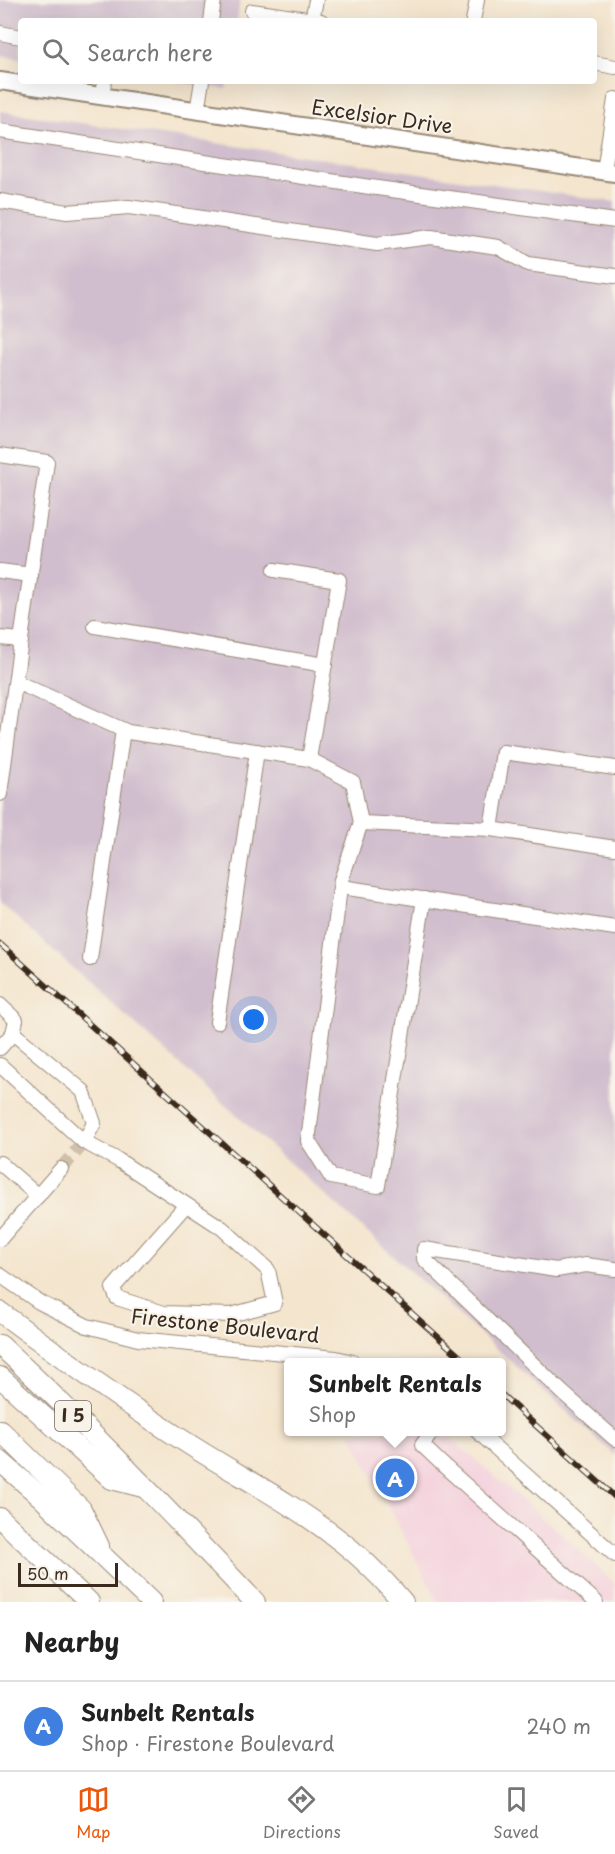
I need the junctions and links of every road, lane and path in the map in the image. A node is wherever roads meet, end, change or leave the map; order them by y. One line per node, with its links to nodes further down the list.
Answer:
1 (214, 0): 5 (street)
2 (316, 0): 7 (street)
3 (477, 0): 8 (street)
4 (252, 11): 6 (street)
5 (211, 18)
6 (302, 18)
7 (316, 18)
8 (474, 18)
9 (0, 33): 10 (street)
10 (18, 36)
11 (597, 64): 12 (street)
12 (615, 67)
13 (0, 81): 14 (main road, Excelsior Drive)
14 (18, 82)
15 (39, 84): 17 (main road, Excelsior Drive)
16 (202, 84): 19 (street)
17 (103, 89): 19 (main road, Excelsior Drive)
18 (615, 99): 21 (street)
19 (197, 111): 21 (main road, Excelsior Drive)
20 (0, 131): 23 (street)
21 (609, 172)
22 (0, 201): 24 (street)
23 (615, 221)
24 (615, 276)
25 (0, 455): 28 (street)
26 (274, 570): 32 (street)
27 (0, 571): 28 (street)
28 (31, 575): 31 (street)
29 (94, 626): 32 (street)
30 (0, 638): 31 (street)
31 (21, 640): 33 (street)
32 (325, 665): 36 (street)
33 (16, 682): 34 (street); 38 (street)
34 (123, 730): 35 (street); 45 (street)
35 (257, 752): 36 (street); 47 (street)
36 (309, 759): 39 (street)
37 (615, 768): 40 (street)
38 (0, 795)
39 (361, 823): 40 (street); 42 (street)
40 (491, 829): 41 (street)
41 (615, 848)
42 (341, 887): 43 (street); 43 (street)
43 (424, 899): 44 (street)
44 (615, 928)
45 (90, 959)
46 (0, 1005): 48 (street)
47 (216, 1022)
48 (13, 1033): 49 (street); 51 (street)
49 (0, 1048)
50 (0, 1065): 51 (street)
51 (84, 1142): 55 (street)
52 (0, 1163): 54 (street)
53 (61, 1168): 54 (street)
54 (38, 1196): 56 (street)
55 (186, 1205): 55 (street)
56 (5, 1223): 57 (street)
57 (0, 1239)
58 (615, 1269): 67 (street)
59 (0, 1275): 62 (street, Firestone Boulevard)
60 (0, 1312): 76 (highway)
61 (0, 1346): 69 (highway, I 5)
62 (336, 1358)
63 (0, 1377): 69 (highway)
64 (0, 1430): 72 (highway)
65 (428, 1436): 77 (street)
66 (484, 1436): 71 (street)
67 (615, 1439)
68 (0, 1461): 72 (highway)
69 (146, 1488): 75 (highway, I 5)
70 (0, 1518): 73 (highway)
71 (615, 1555)
72 (104, 1557): 74 (highway)
73 (89, 1602)
74 (151, 1602)
75 (255, 1602)
76 (403, 1602)
77 (596, 1602)

